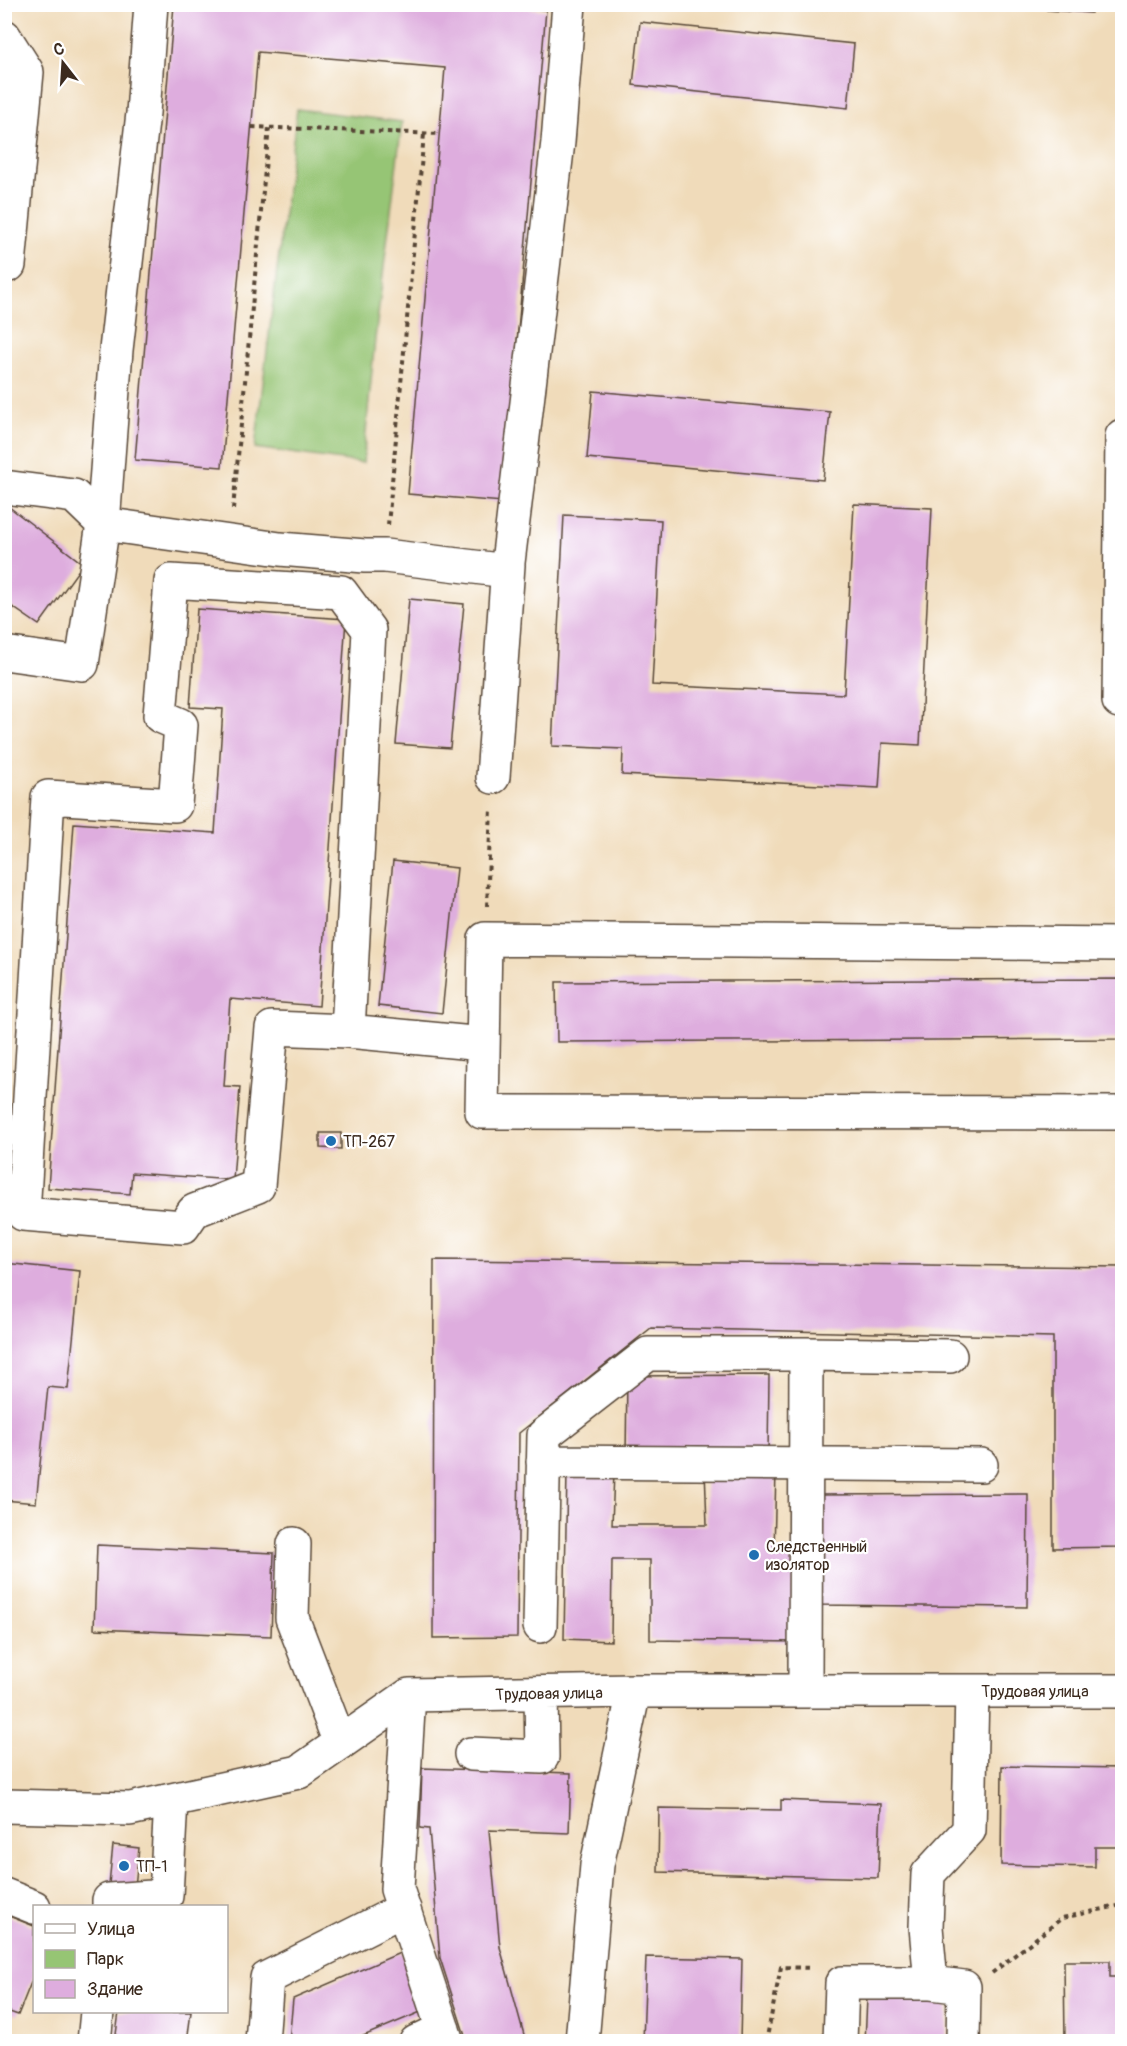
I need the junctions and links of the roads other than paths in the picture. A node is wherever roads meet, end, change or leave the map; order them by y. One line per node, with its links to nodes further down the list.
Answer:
1 (151, 4): 7 (street)
2 (569, 4): 8 (street)
3 (4, 36): 4 (street)
4 (9, 265)
5 (1122, 436): 10 (street)
6 (4, 487): 7 (street)
7 (103, 524): 8 (street); 9 (street)
8 (508, 566): 11 (street)
9 (4, 653)
10 (1122, 701)
11 (493, 777)
12 (1122, 944): 14 (street)
13 (348, 1031): 13 (street); 14 (street)
14 (483, 1044): 15 (street)
15 (1122, 1113)
16 (806, 1354): 17 (street); 18 (street); 19 (street)
17 (950, 1356)
18 (543, 1462): 19 (street); 22 (street)
19 (805, 1464): 20 (street); 24 (street)
20 (981, 1465)
21 (294, 1544): 29 (street)
22 (540, 1626)
23 (634, 1691): 24 (street, Трудовая улица); 27 (street, Трудовая улица); 42 (street)
24 (804, 1691): 25 (street, Трудовая улица)
25 (972, 1691): 26 (street, Трудовая улица); 37 (street)
26 (1122, 1691)
27 (541, 1693): 28 (street, Трудовая улица); 30 (street)
28 (409, 1695): 29 (street); 36 (street)
29 (340, 1743): 31 (street)
30 (471, 1754)
31 (171, 1800): 32 (street); 34 (street)
32 (4, 1806)
33 (4, 1895): 35 (street)
34 (109, 1905)
35 (33, 1907)
36 (404, 1909): 39 (street); 41 (street)
37 (931, 1983): 43 (street); 44 (street)
38 (97, 2013): 40 (street)
39 (435, 2037)
40 (94, 2042)
41 (262, 2042)
42 (582, 2042)
43 (840, 2042)
44 (963, 2042)

